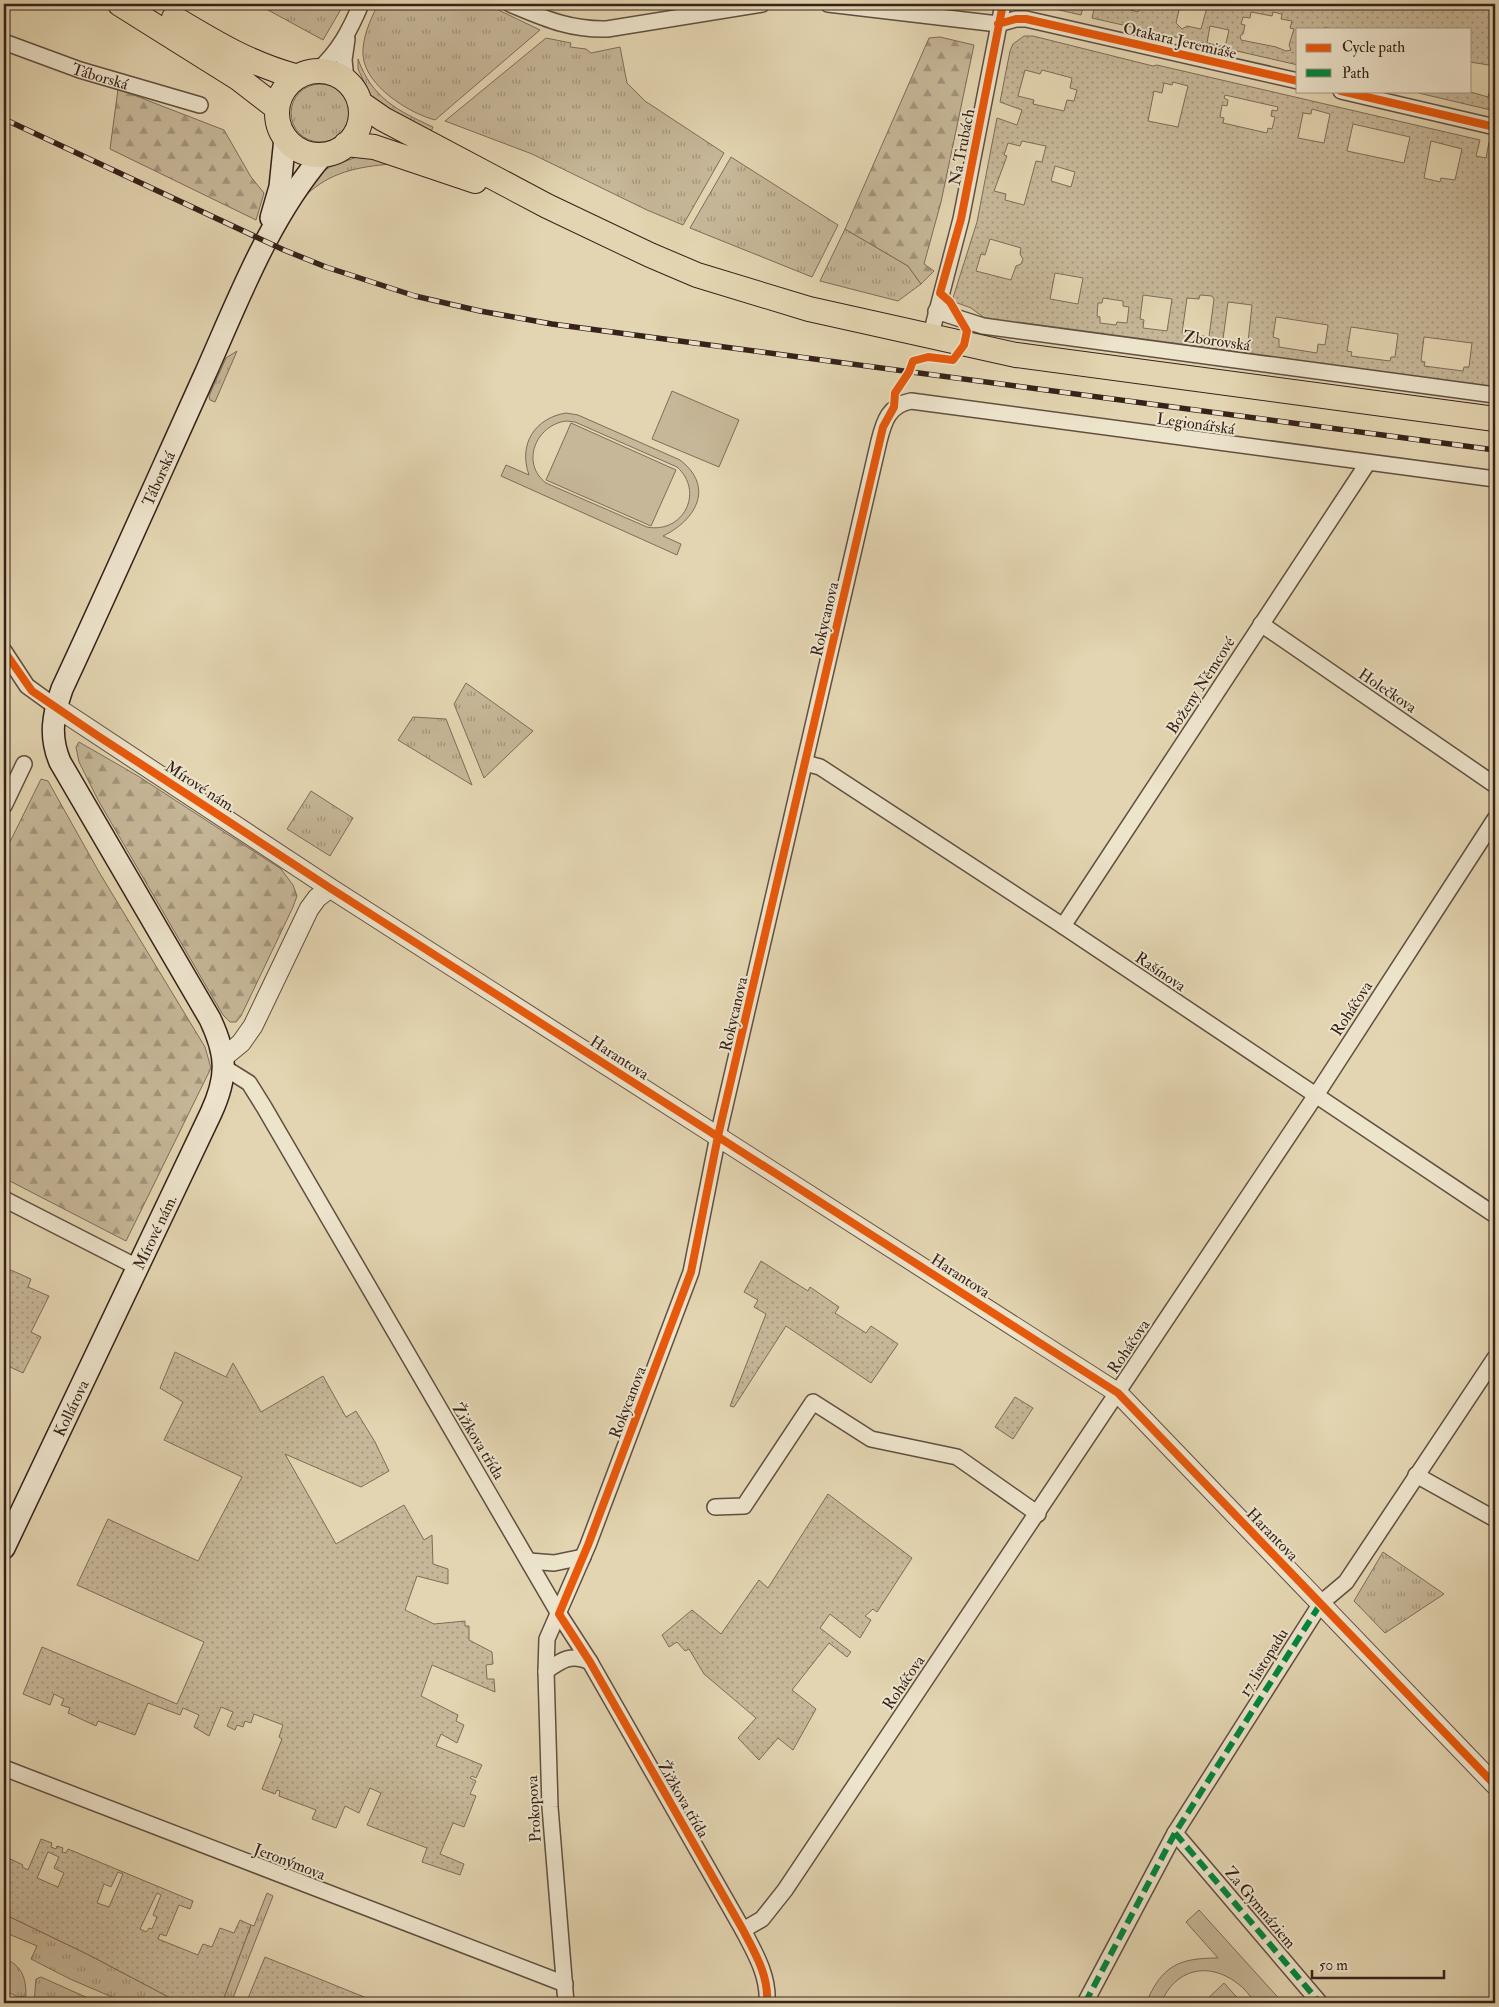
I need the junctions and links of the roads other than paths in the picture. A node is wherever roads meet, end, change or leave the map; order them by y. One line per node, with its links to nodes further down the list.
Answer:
1 (120, 4): 17 (main road)
2 (150, 4): 11 (main road)
3 (361, 4): 9 (street)
4 (510, 4): 5 (street)
5 (762, 4)
6 (828, 4): 8 (street, Otakara Jeremiáše)
7 (1003, 4): 8 (street, Na Trubách)
8 (998, 24): 13 (street, Otakara Jeremiáše); 24 (street, Na Trubách)
9 (348, 32): 11 (street); 12 (street)
10 (4, 42): 16 (street, Táborská)
11 (306, 73): 12 (main road); 17 (main road)
12 (346, 79): 15 (main road)
13 (1296, 81)
14 (1345, 92): 18 (street)
15 (360, 103): 20 (main road); 22 (main road)
16 (200, 105)
17 (277, 108): 19 (main road)
18 (1495, 127)
19 (285, 138): 21 (main road); 23 (main road, Táborská)
20 (346, 144): 21 (main road); 22 (main road)
21 (322, 156): 23 (main road, Táborská)
22 (547, 206): 25 (main road)
23 (262, 252): 33 (main road, Táborská)
24 (936, 311): 25 (street, Na Trubách); 26 (street, Zborovská)
25 (930, 338): 28 (main road)
26 (1495, 395)
27 (894, 407): 29 (street, Legionářská); 34 (street, Rokycanova)
28 (1495, 418)
29 (1367, 464): 30 (street, Legionářská); 31 (street, Boženy Němcové)
30 (1495, 479)
31 (1261, 624): 36 (street, Holečkova); 40 (street, Boženy Němcové)
32 (4, 651): 33 (street)
33 (56, 707): 39 (street, Mírové nám.); 41 (main road)
34 (805, 762): 40 (street, Rašínova); 43 (street, Rokycanova)
35 (24, 764): 37 (street)
36 (1495, 785)
37 (4, 806)
38 (1495, 819): 42 (street, Roháčova)
39 (330, 888): 41 (street); 43 (street, Harantova)
40 (1063, 926): 42 (street, Rašínova)
41 (224, 1062): 46 (main road, Mírové nám.); 55 (street, Žižkova třída)
42 (1315, 1096): 45 (street, Rašínova); 48 (street, Roháčova)
43 (718, 1136): 48 (street, Harantova); 54 (street, Rokycanova)
44 (4, 1199): 46 (street, Mírové nám.)
45 (1495, 1216)
46 (139, 1268): 53 (main road, Kollárova)
47 (1495, 1358): 49 (street, 17. listopadu)
48 (1118, 1393): 51 (street, Roháčova); 56 (street, Harantova)
49 (1416, 1476): 52 (street); 56 (street, 17. listopadu)
50 (714, 1507): 51 (street)
51 (1038, 1514): 63 (street, Roháčova)
52 (1495, 1519)
53 (4, 1548)
54 (583, 1557): 55 (street); 57 (street, Rokycanova)
55 (529, 1561): 57 (street, Žižkova třída)
56 (1321, 1603): 61 (street, Harantova); 62 (street, 17. listopadu)
57 (559, 1614): 58 (street, Žižkova třída); 59 (street, Prokopova)
58 (590, 1662): 59 (street); 63 (street, Žižkova třída)
59 (546, 1671): 64 (street, Prokopova)
60 (4, 1768): 64 (street, Jeronýmova)
61 (1495, 1785)
62 (1175, 1833): 67 (street, 17. listopadu); 68 (street, Za Gymnáziem)
63 (743, 1930): 66 (street, Žižkova třída)
64 (565, 1984): 65 (street, Prokopova)
65 (566, 2003)
66 (767, 2003)
67 (1085, 2003)
68 (1320, 2003)

